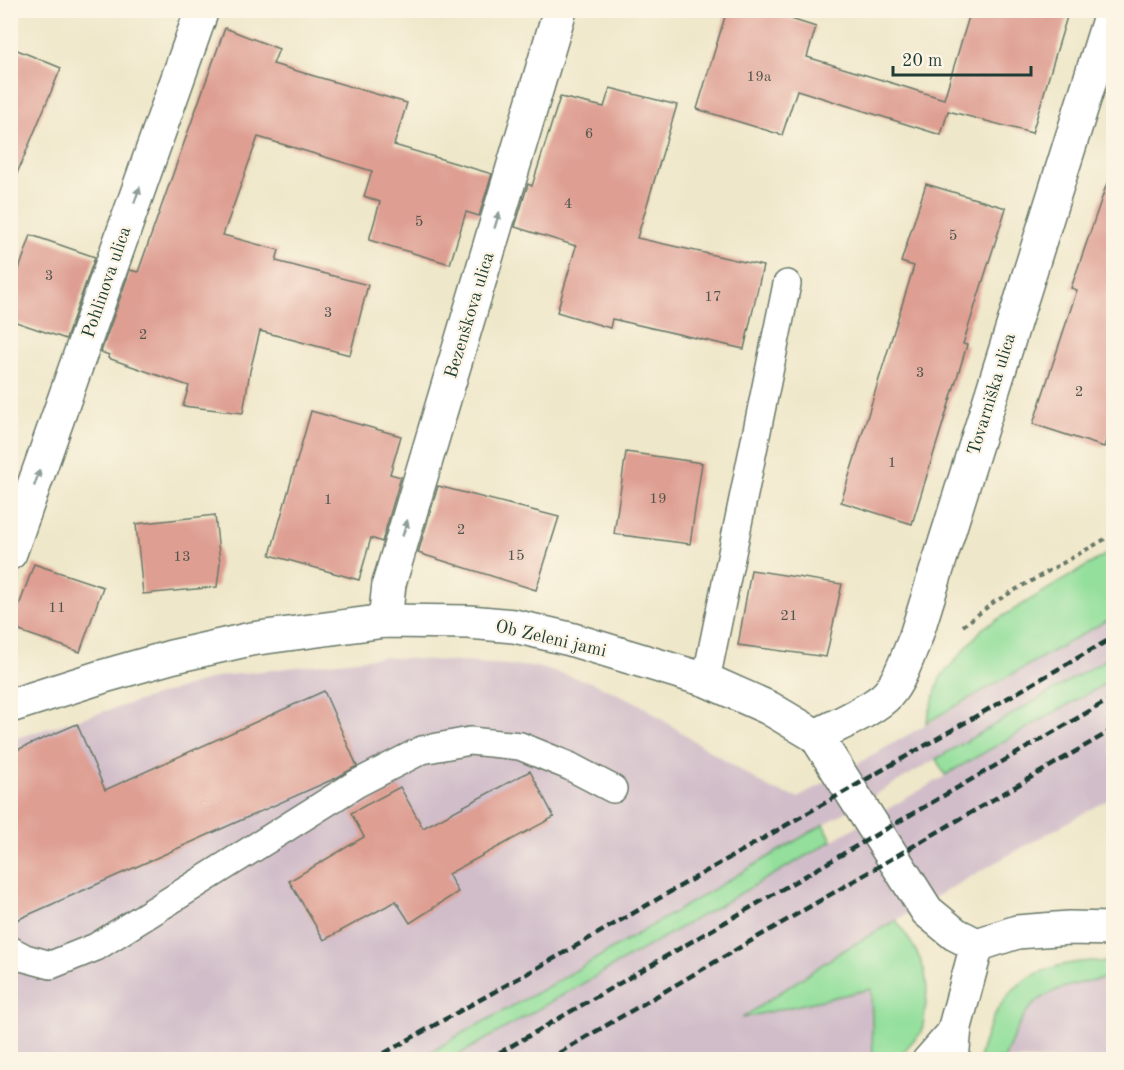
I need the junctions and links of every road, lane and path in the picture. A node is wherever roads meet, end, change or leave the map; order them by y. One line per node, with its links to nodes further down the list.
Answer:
1 (202, 10): 6 (street, Pohlinova ulica, one-way to 1)
2 (560, 10): 7 (street, Bezenškova ulica, one-way to 2)
3 (1112, 10): 11 (street, Tovarniška ulica)
4 (787, 284): 9 (lane)
5 (1113, 534): 8 (path)
6 (10, 553)
7 (385, 621): 9 (street, Ob Zeleni jami); 10 (street, Ob Zeleni jami)
8 (958, 630)
9 (706, 680): 11 (street, Ob Zeleni jami)
10 (10, 706)
11 (816, 736): 14 (street, Ob Zeleni jami)
12 (613, 789): 15 (lane)
13 (1113, 929): 14 (street)
14 (977, 945): 16 (street)
15 (10, 950)
16 (955, 1027): 17 (lane); 18 (street)
17 (926, 1059)
18 (952, 1059)

